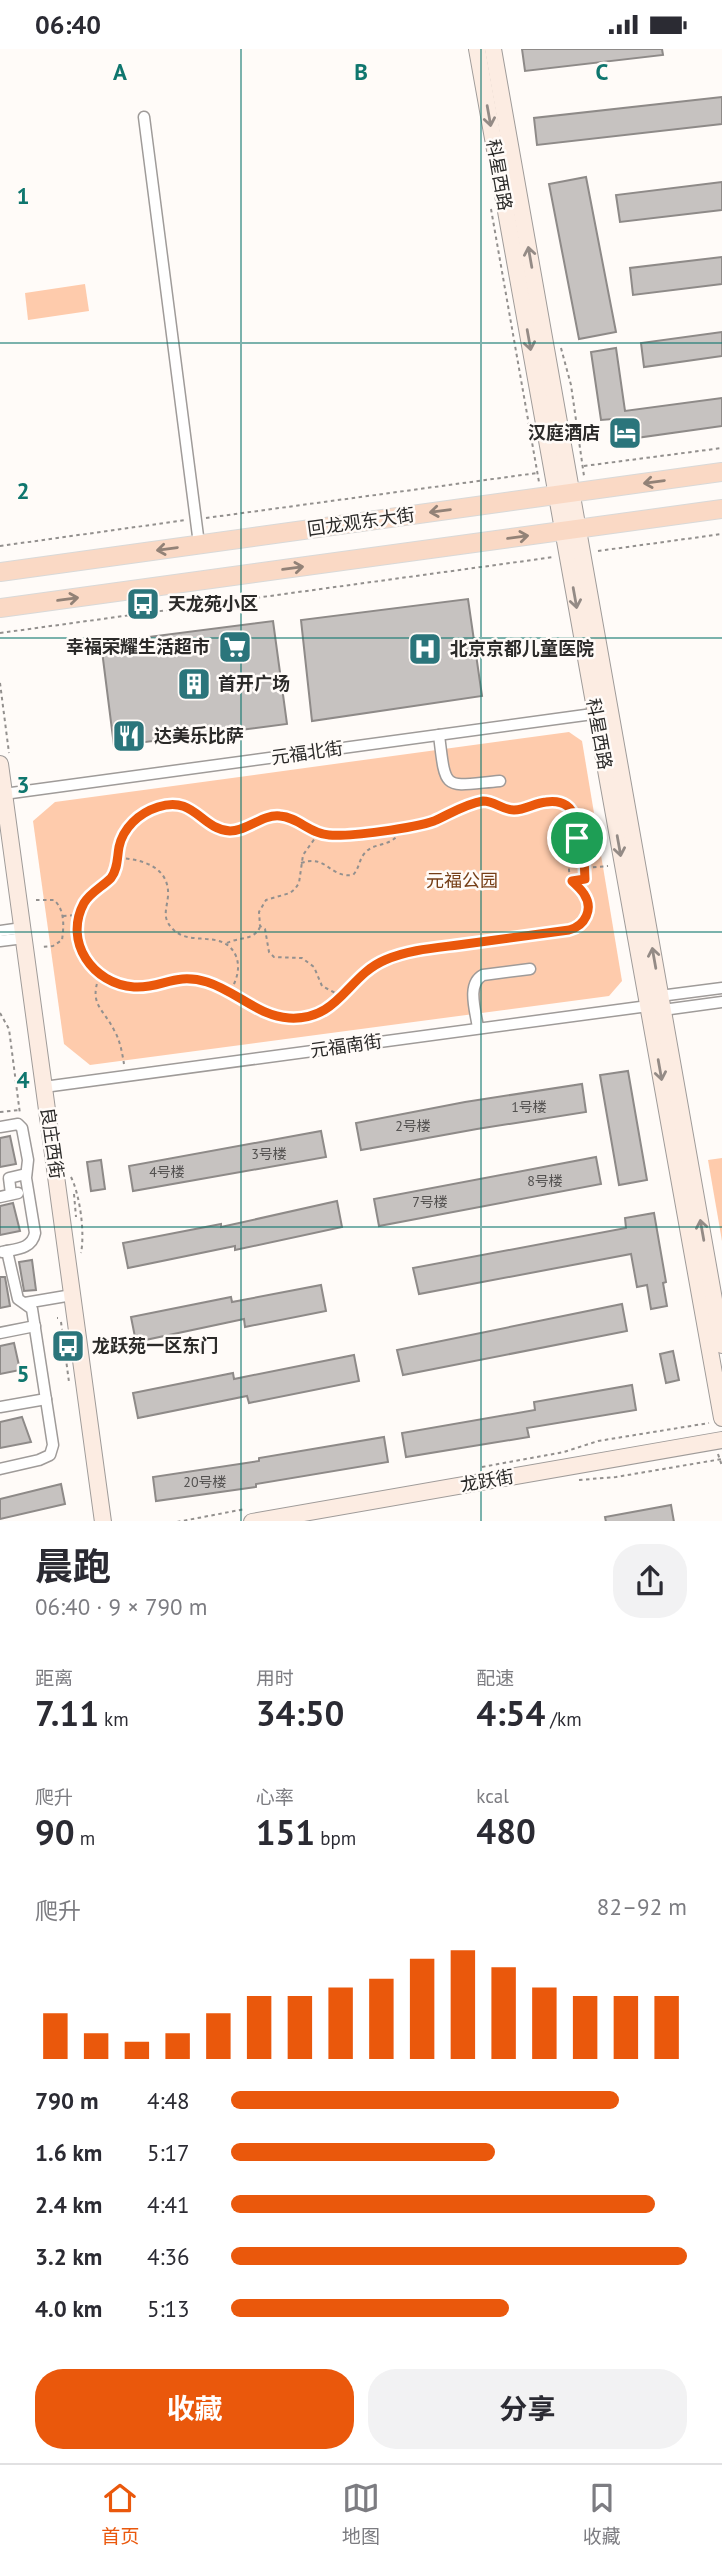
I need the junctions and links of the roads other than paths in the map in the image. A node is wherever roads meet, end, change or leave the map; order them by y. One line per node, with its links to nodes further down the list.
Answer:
1 (477, 49): 5 (street, 科星西路, one-way to 5)
2 (493, 49): 5 (street, 科星西路, one-way to 2)
3 (144, 117): 8 (street)
4 (722, 472): 5 (main road, 回龙观东大街, one-way to 5)
5 (564, 494): 7 (street, 科星西路); 8 (main road, 回龙观东大街, one-way to 8)
6 (722, 509): 7 (main road, 回龙观东大街)
7 (570, 530): 10 (main road, 回龙观东大街, one-way to 7); 11 (street, 科星西路)
8 (199, 544): 9 (main road, 回龙观东大街, one-way to 9)
9 (0, 572)
10 (0, 608)
11 (603, 712): 12 (street, 元福北街); 22 (street, 科星西路)
12 (439, 735): 14 (street); 15 (street, 元福北街)
13 (0, 764): 15 (street, 良庄西街)
14 (500, 781)
15 (4, 794): 17 (street, 良庄西街)
16 (0, 931): 17 (street)
17 (23, 933): 18 (street); 24 (street, 良庄西街)
18 (0, 941)
19 (530, 969): 23 (street)
20 (722, 988): 22 (street, 元福南街)
21 (722, 1002): 22 (street, 元福南街)
22 (657, 1004): 23 (street, 元福南街); 34 (street, 科星西路, one-way to 22); 37 (street, 科星西路, one-way to 37)
23 (478, 1028): 24 (street, 元福南街)
24 (44, 1087): 30 (street, 良庄西街)
25 (0, 1127): 26 (street)
26 (26, 1174): 27 (street); 28 (street)
27 (28, 1190): 28 (street); 29 (street)
28 (6, 1195)
29 (3, 1252): 31 (street)
30 (73, 1298): 31 (street); 41 (street, 良庄西街)
31 (29, 1306): 32 (street)
32 (35, 1326): 33 (street); 35 (street)
33 (0, 1333)
34 (722, 1345)
35 (46, 1399): 36 (street); 39 (street)
36 (0, 1407)
37 (716, 1420)
38 (722, 1440): 40 (street, 龙跃街)
39 (0, 1469)
40 (249, 1515)
41 (103, 1521)

